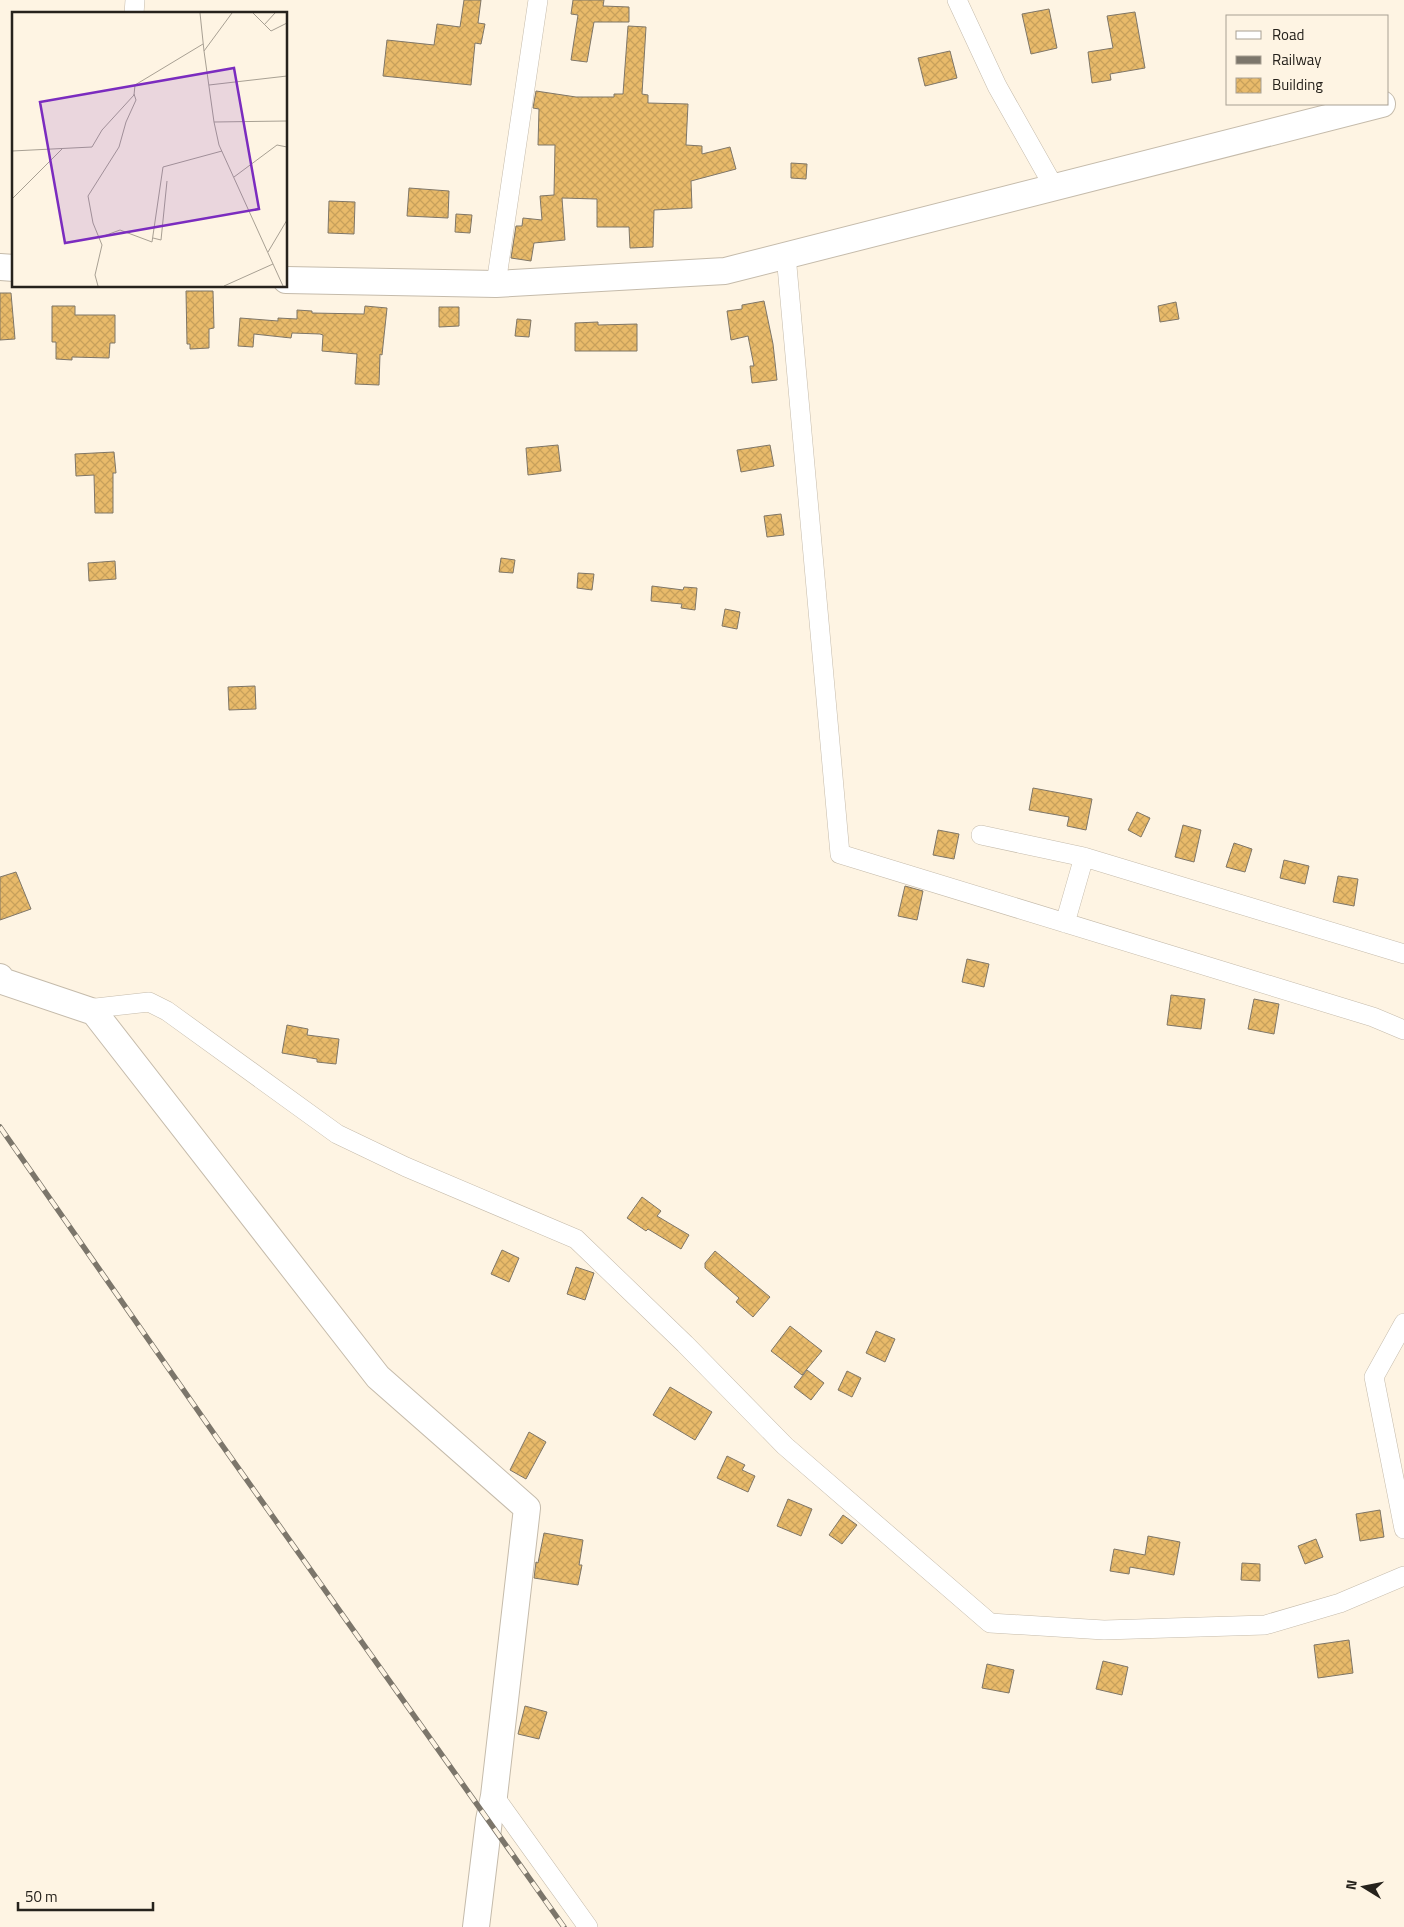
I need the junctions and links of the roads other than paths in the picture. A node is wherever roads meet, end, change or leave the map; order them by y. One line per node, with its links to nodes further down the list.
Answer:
1 (538, 0): 9 (street)
2 (957, 0): 6 (street)
3 (1404, 98): 4 (street)
4 (1389, 102)
5 (1378, 105): 6 (street)
6 (1054, 187): 7 (street)
7 (786, 256): 9 (street); 12 (street)
8 (288, 280): 9 (street)
9 (496, 284)
10 (981, 835): 11 (street)
11 (1084, 857): 12 (street); 13 (street)
12 (1065, 923): 16 (street)
13 (1404, 954)
14 (0, 977): 15 (street)
15 (87, 1009): 19 (street); 20 (street)
16 (1404, 1030)
17 (1404, 1323): 18 (street)
18 (1404, 1529)
19 (1404, 1576)
20 (494, 1796): 21 (street); 22 (street)
21 (476, 1927)
22 (588, 1927)

